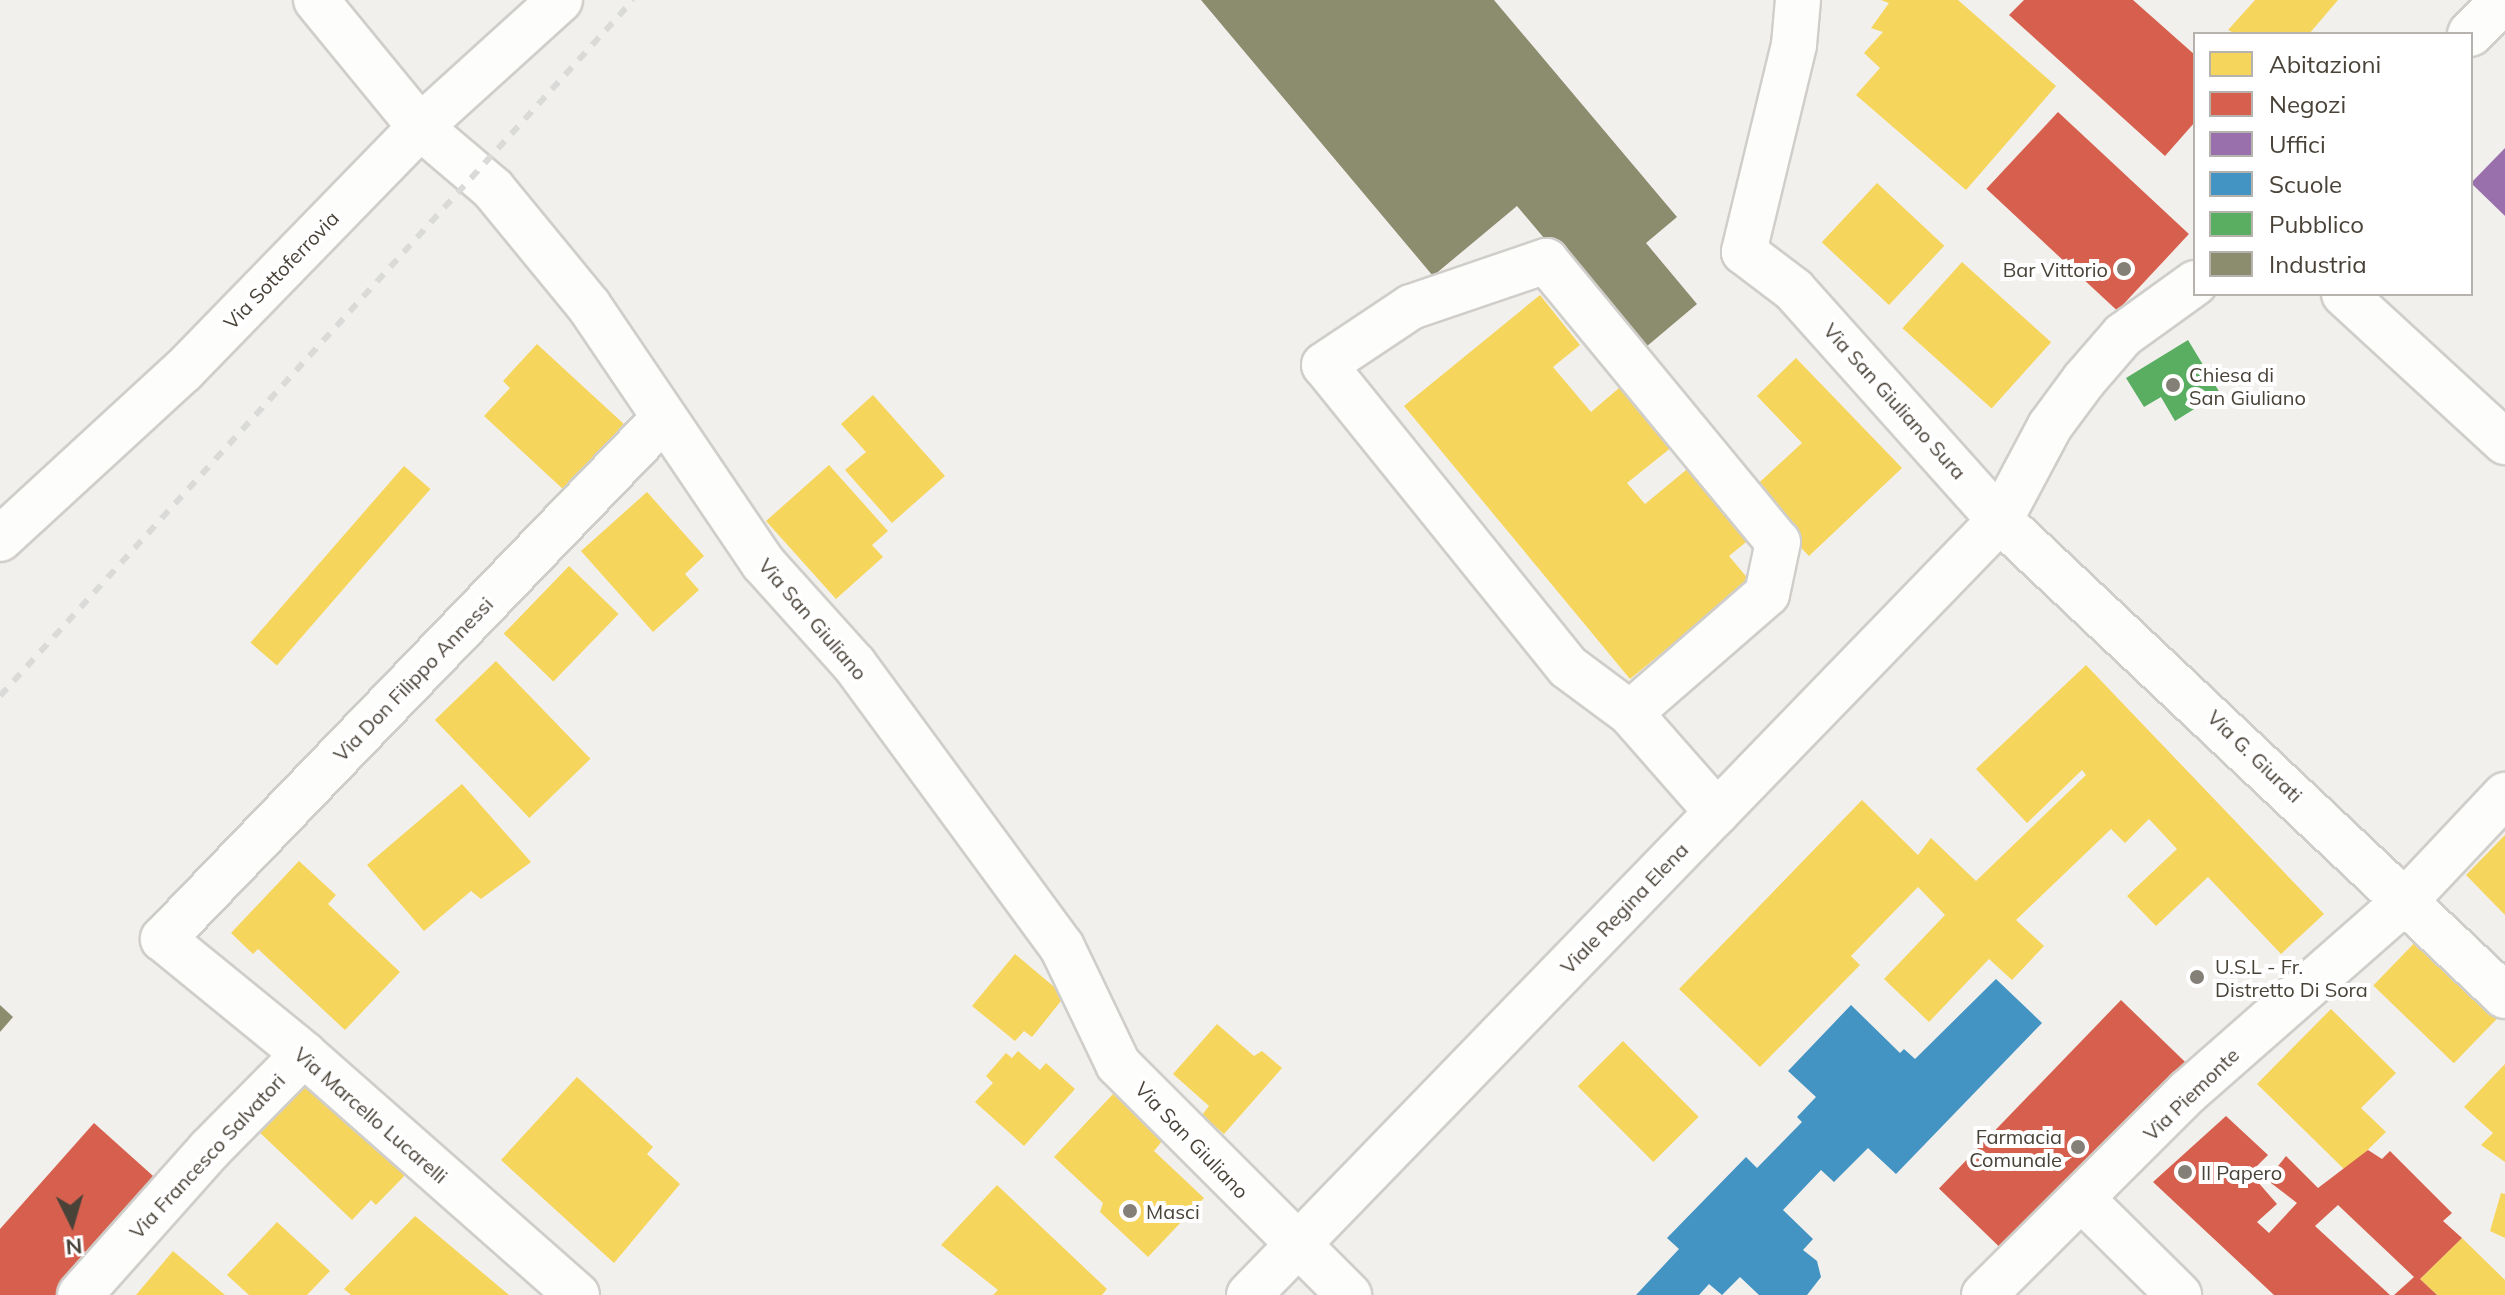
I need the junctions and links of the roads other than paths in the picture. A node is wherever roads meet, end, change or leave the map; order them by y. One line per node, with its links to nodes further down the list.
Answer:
1 (316, 0): 6 (street, Via San Giuliano)
2 (560, 0): 6 (street, Via Sottoferrovia)
3 (1798, 0): 11 (street, Via San Giuliano Sura)
4 (2504, 0): 5 (street)
5 (2472, 32)
6 (420, 127): 9 (street, Via San Giuliano); 12 (street, Via Sottoferrovia)
7 (2193, 284): 11 (street)
8 (2346, 296): 10 (street)
9 (663, 419): 17 (street, Via Don Filippo Annessi); 21 (street, Via San Giuliano)
10 (2505, 442)
11 (2000, 520): 15 (street, Viale Regina Elena); 16 (street, Via G. Giurati)
12 (0, 539)
13 (1630, 713): 13 (street); 15 (street)
14 (2505, 795): 16 (street, Via Piemonte)
15 (1717, 812): 21 (street, Viale Regina Elena)
16 (2405, 901): 18 (street, Via G. Giurati); 20 (street, Via Piemonte)
17 (163, 939): 19 (street, Via Marcello Lucarelli)
18 (2505, 996)
19 (304, 1054): 22 (street, Via Francesco Salvatori); 23 (street, Via Marcello Lucarelli)
20 (2084, 1201): 26 (street, Via Piemonte); 27 (street)
21 (1296, 1246): 24 (street, Viale Regina Elena); 25 (street, Via San Giuliano)
22 (80, 1295)
23 (577, 1295)
24 (1249, 1295)
25 (1349, 1295)
26 (1984, 1295)
27 (2179, 1295)

